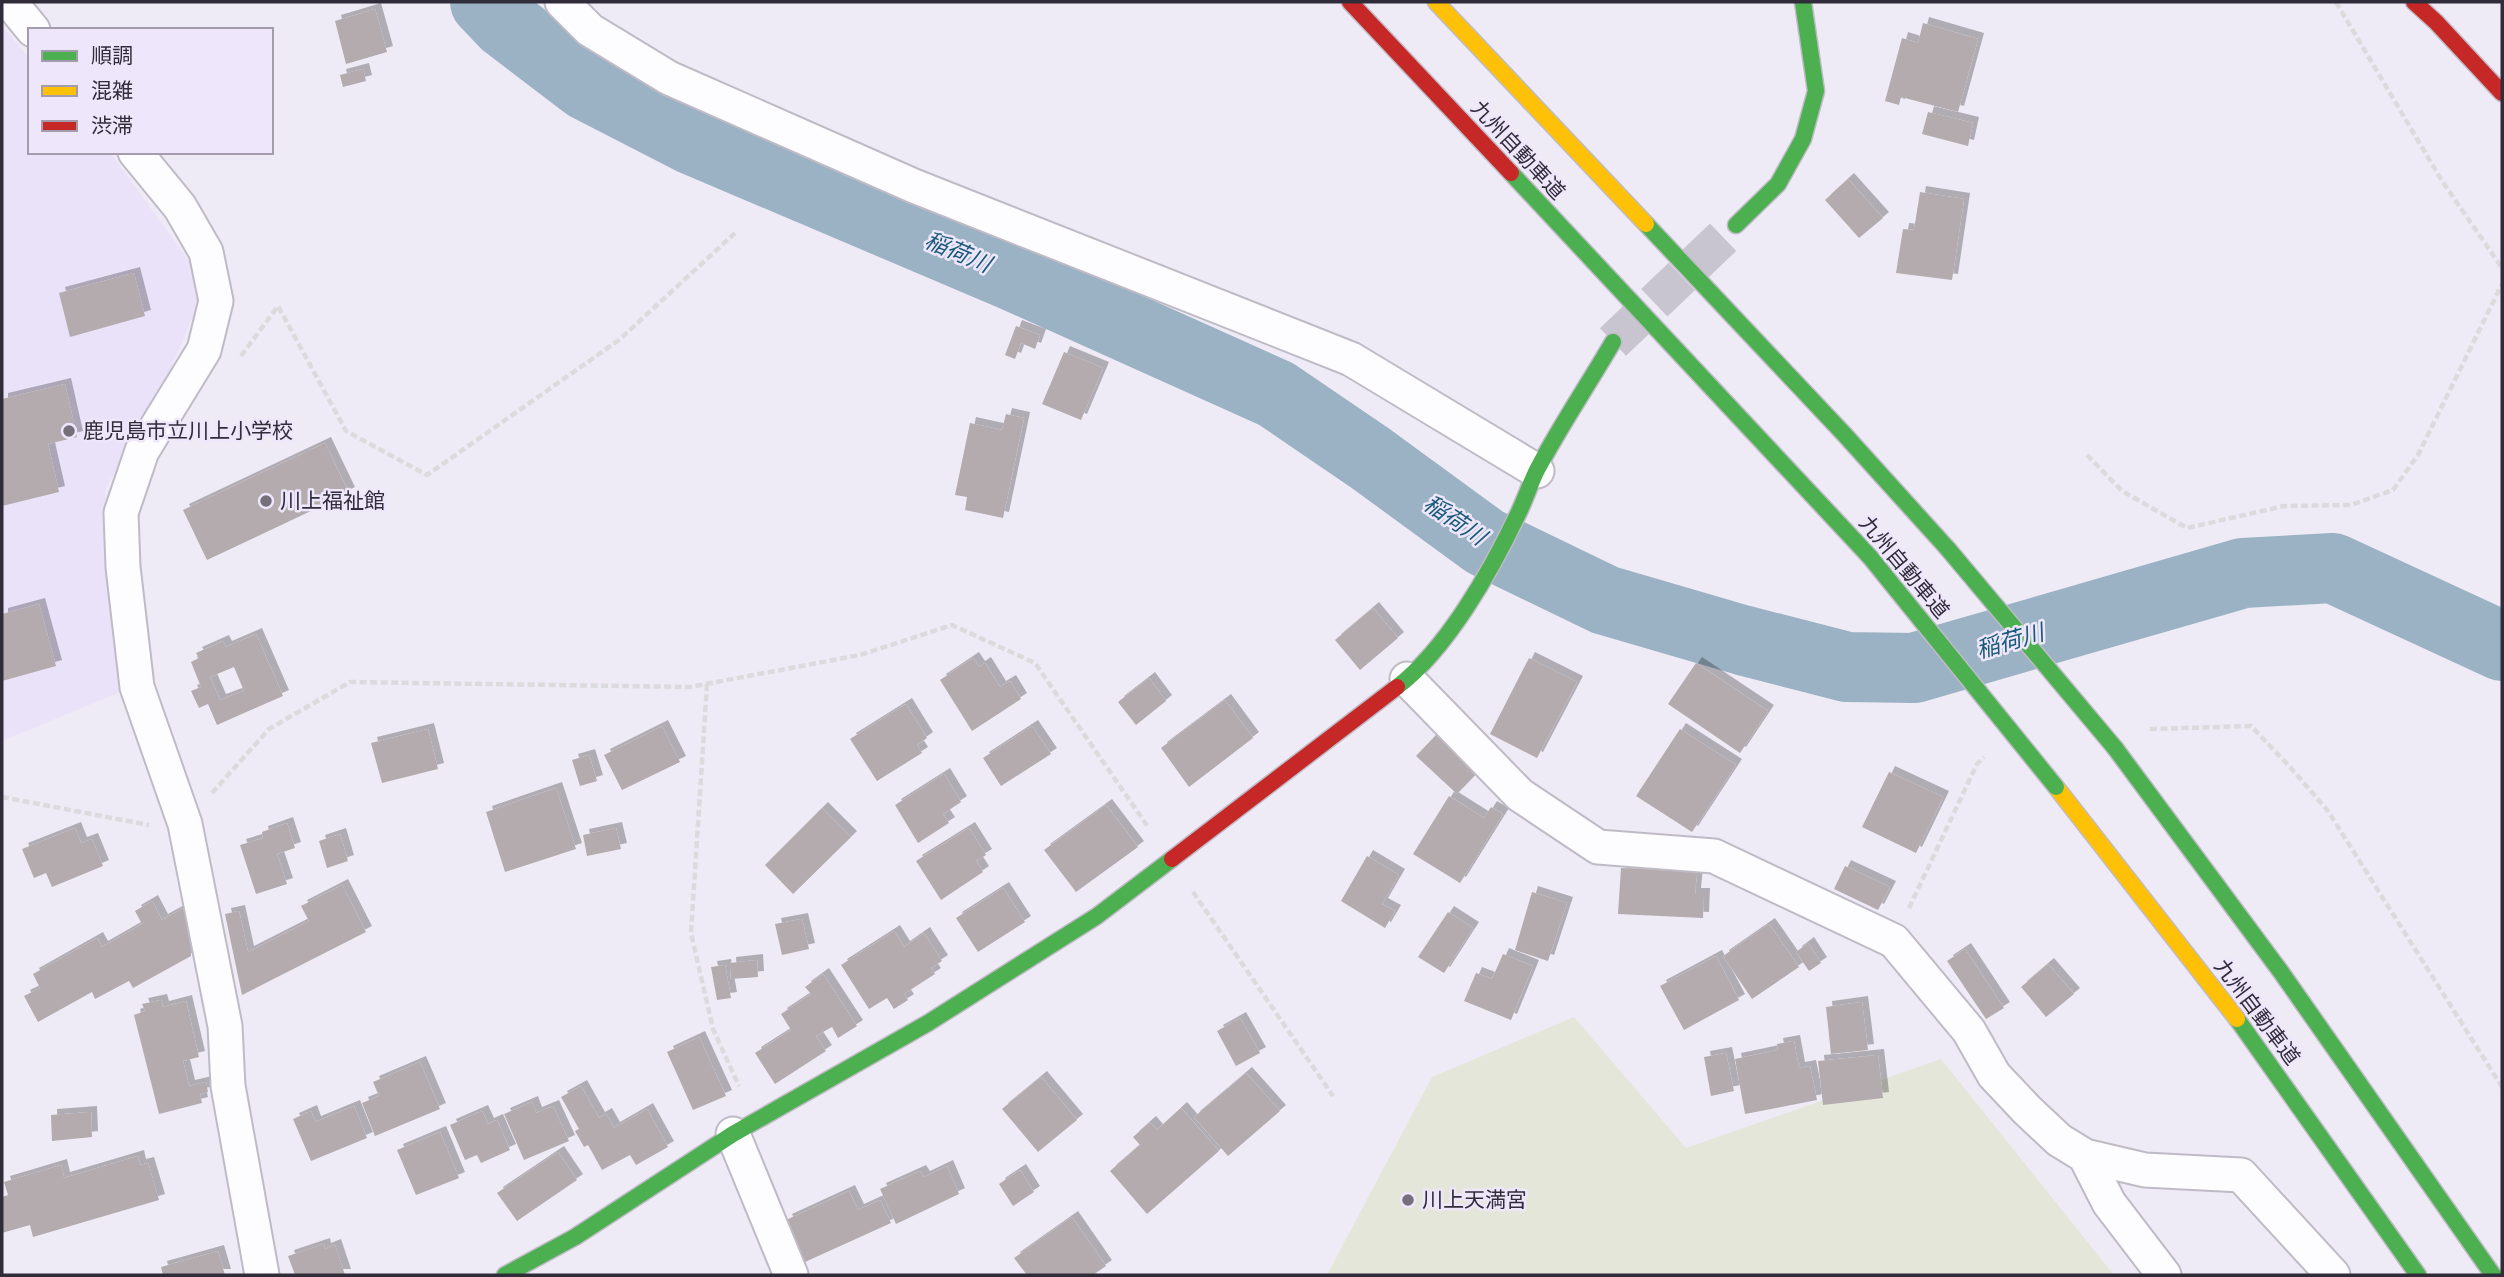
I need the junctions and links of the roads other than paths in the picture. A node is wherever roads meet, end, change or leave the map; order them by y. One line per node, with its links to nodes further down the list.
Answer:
1 (10, 2): 7 (street)
2 (562, 2): 12 (street)
3 (1350, 2): 21 (main road, 九州自動車道, bridge)
4 (1436, 2): 22 (main road, 九州自動車道, bridge)
5 (1802, 2): 10 (main road)
6 (2414, 2): 8 (main road)
7 (31, 28)
8 (2502, 93)
9 (137, 154): 16 (street)
10 (1736, 225)
11 (1613, 342): 12 (main road)
12 (1537, 471): 13 (main road)
13 (1407, 679): 14 (main road); 15 (street)
14 (744, 1128): 17 (main road); 18 (street)
15 (2085, 1156): 19 (street); 20 (street)
16 (262, 1275)
17 (505, 1275)
18 (791, 1275)
19 (2164, 1275)
20 (2333, 1275)
21 (2418, 1275)
22 (2493, 1275)

